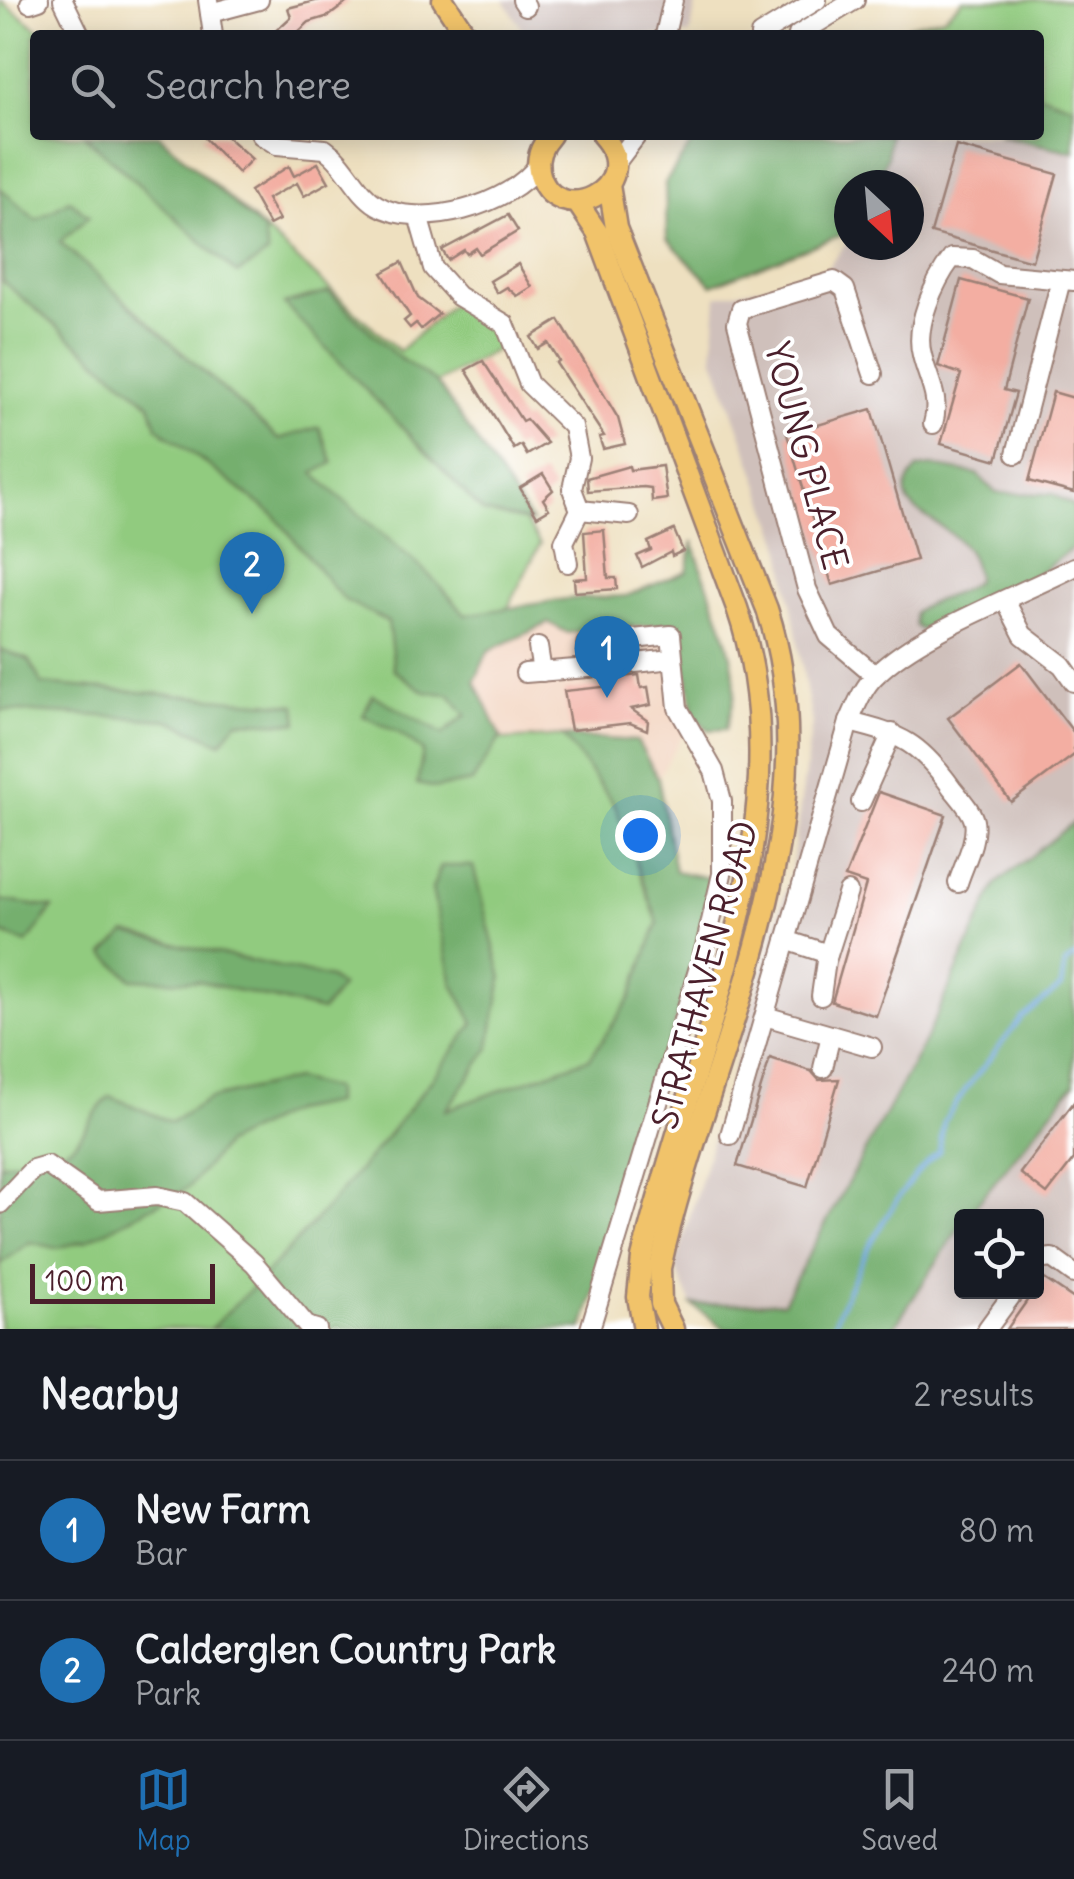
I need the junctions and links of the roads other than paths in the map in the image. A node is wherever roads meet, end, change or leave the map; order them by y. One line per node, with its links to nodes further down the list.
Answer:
1 (63, 0): 8 (street)
2 (259, 0): 7 (street)
3 (443, 0): 9 (main road)
4 (673, 0): 10 (street)
5 (817, 0): 11 (street)
6 (855, 0): 12 (street)
7 (209, 6)
8 (78, 30)
9 (463, 30)
10 (666, 30)
11 (768, 30)
12 (806, 30)
13 (269, 140): 18 (street)
14 (530, 140): 19 (main road)
15 (548, 140): 19 (main road)
16 (603, 140): 20 (main road, STRATHAVEN ROAD)
17 (634, 140): 20 (street)
18 (326, 142): 24 (street)
19 (538, 160): 21 (main road); 22 (street)
20 (612, 175): 23 (main road); 63 (main road, STRATHAVEN ROAD)
21 (551, 193): 22 (street); 23 (main road)
22 (500, 197): 24 (street)
23 (578, 202): 62 (main road, STRATHAVEN ROAD)
24 (418, 216): 29 (street)
25 (1068, 280): 27 (street); 28 (street)
26 (873, 374): 41 (street, YOUNG PLACE)
27 (934, 424)
28 (1016, 454)
29 (580, 510): 30 (street); 31 (street)
30 (629, 514)
31 (568, 563)
32 (1074, 566): 33 (street)
33 (1006, 602): 41 (street); 42 (street)
34 (641, 638): 35 (street); 37 (street); 38 (street)
35 (612, 641): 39 (street); 40 (street)
36 (538, 647): 40 (street)
37 (673, 659): 38 (street); 61 (street)
38 (644, 662): 39 (street)
39 (614, 666): 40 (street)
40 (588, 668)
41 (876, 675): 43 (street)
42 (1074, 682)
43 (849, 722): 44 (street); 48 (street)
44 (892, 733): 45 (street); 46 (street)
45 (861, 802)
46 (958, 882)
47 (848, 892): 49 (street)
48 (786, 940): 49 (street); 51 (street)
49 (828, 954): 50 (street)
50 (821, 996)
51 (764, 1016): 52 (street); 55 (street)
52 (831, 1036): 53 (street); 54 (street)
53 (872, 1048)
54 (823, 1068)
55 (730, 1135)
56 (0, 1204): 60 (street)
57 (1044, 1259): 58 (street)
58 (1074, 1274)
59 (1009, 1299): 64 (street)
60 (310, 1328)
61 (590, 1329)
62 (644, 1329)
63 (674, 1329)
64 (987, 1329)

